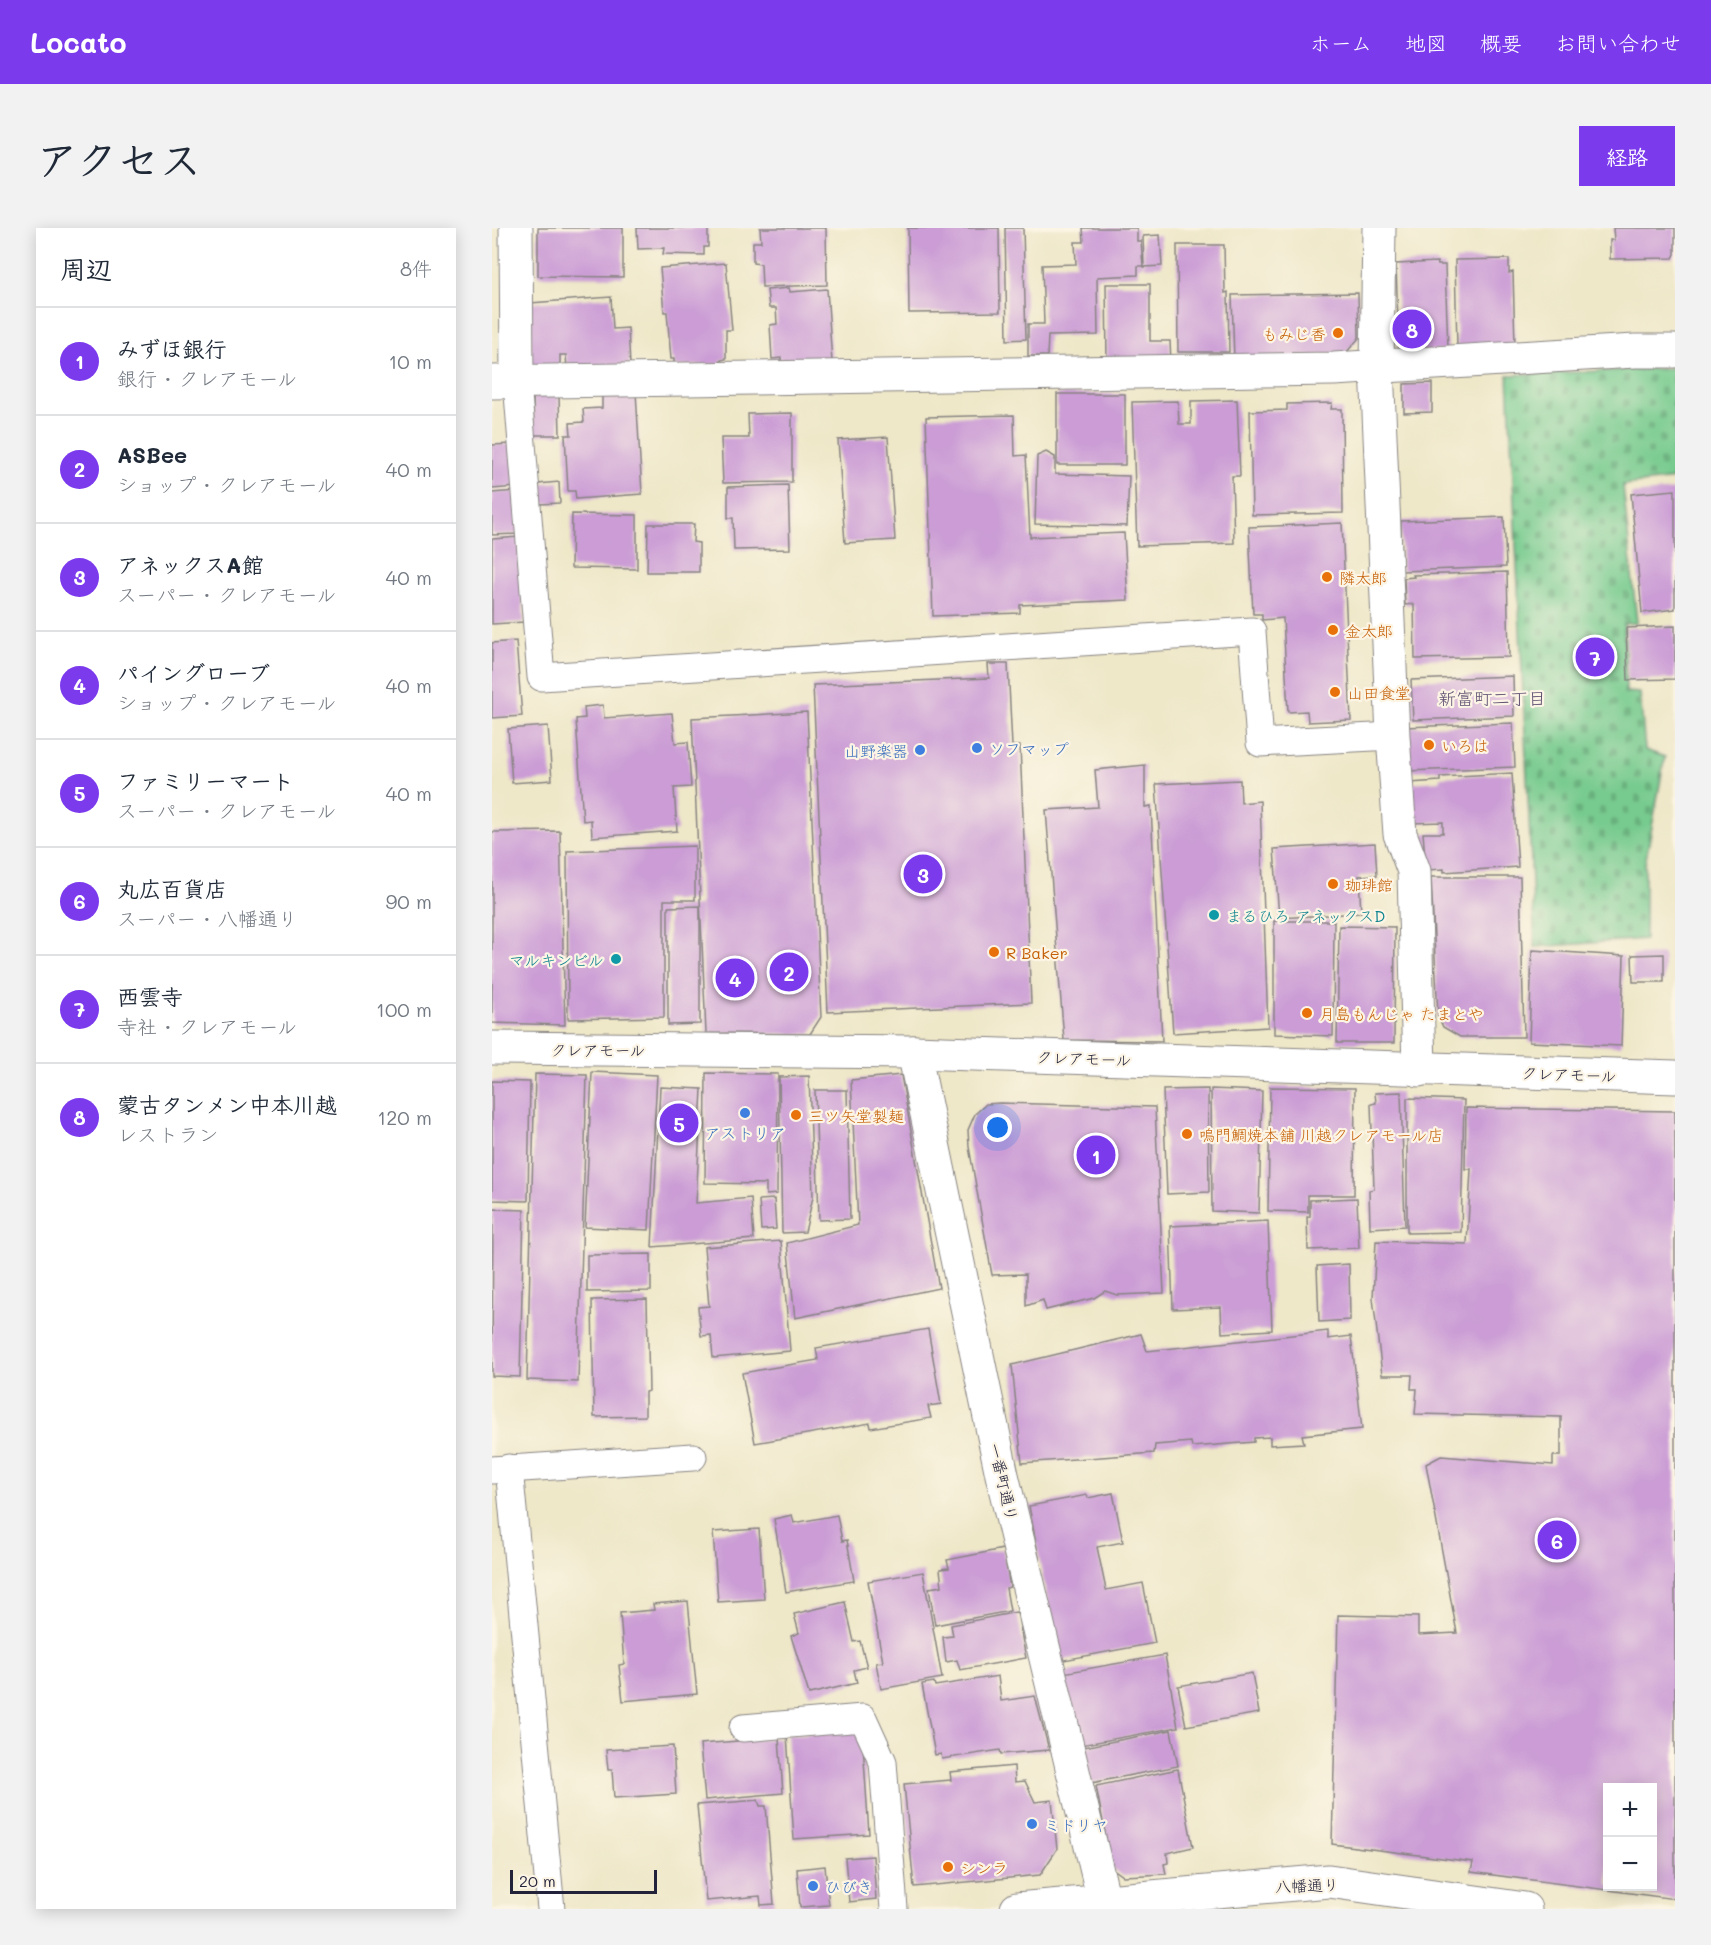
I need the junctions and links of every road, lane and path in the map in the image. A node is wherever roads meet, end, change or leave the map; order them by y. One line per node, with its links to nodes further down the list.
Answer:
1 (516, 228): 5 (street)
2 (1379, 228): 4 (street)
3 (1675, 351): 4 (street)
4 (1377, 367): 5 (street); 6 (street)
5 (504, 382): 6 (lane)
6 (1393, 736): 9 (street)
7 (492, 1048): 8 (street, クレアモール)
8 (914, 1052): 9 (street, クレアモール); 14 (street, 一番町通り)
9 (1419, 1070): 10 (street, クレアモール)
10 (1675, 1077)
11 (693, 1457): 12 (lane)
12 (500, 1469): 15 (lane)
13 (743, 1728): 16 (lane)
14 (1105, 1905): 17 (street, 八幡通り); 18 (street, 八幡通り)
15 (551, 1909)
16 (894, 1909)
17 (1017, 1909)
18 (1525, 1909)

